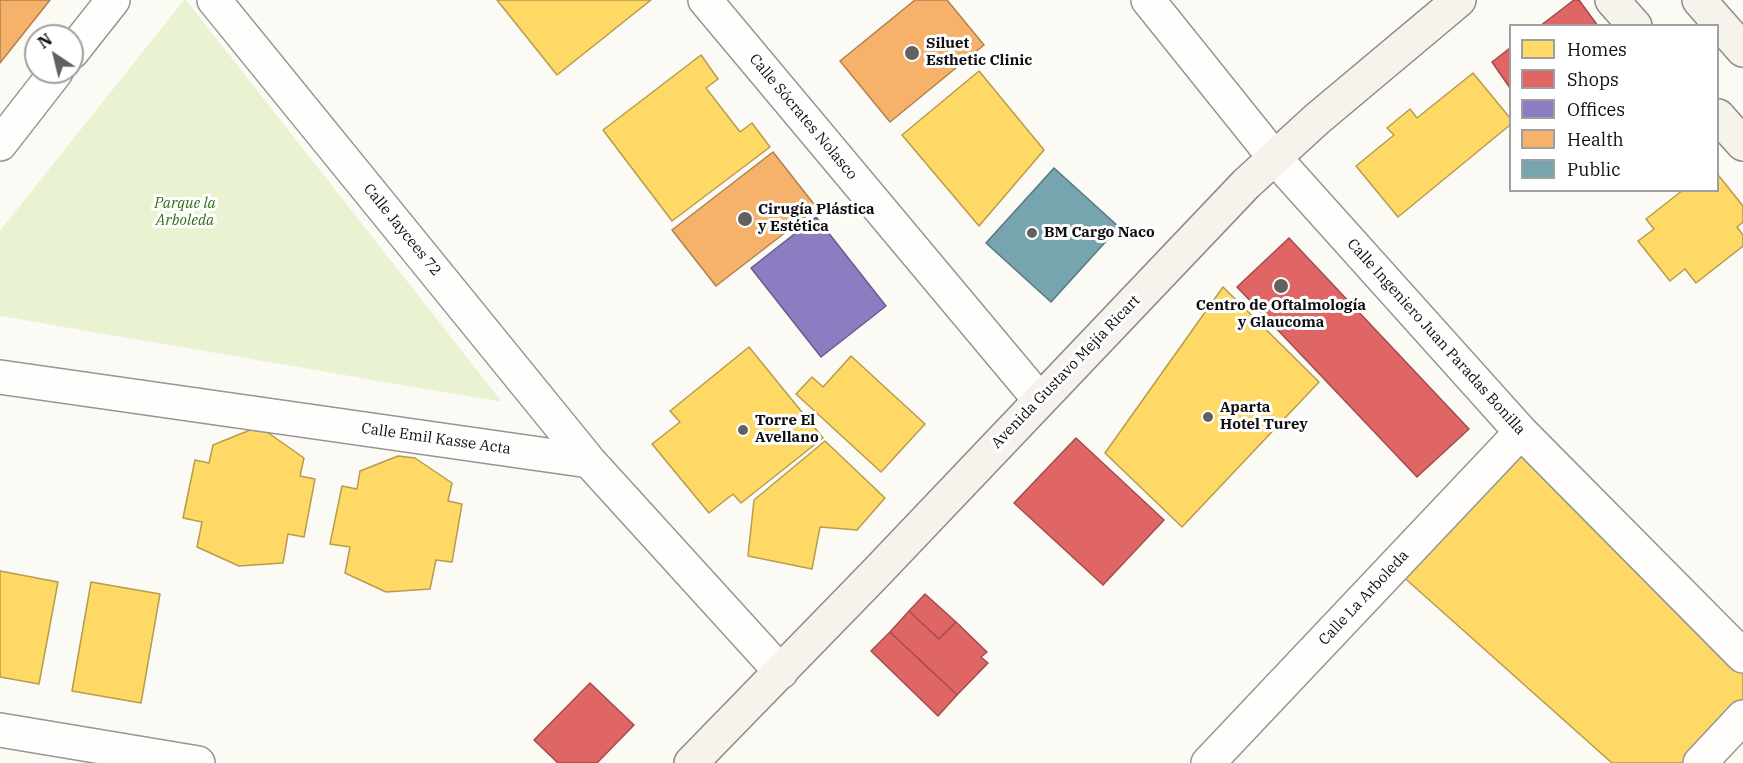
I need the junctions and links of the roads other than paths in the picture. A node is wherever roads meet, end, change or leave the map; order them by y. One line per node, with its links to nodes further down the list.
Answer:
1 (113, 0): 9 (street)
2 (214, 0): 19 (street, Calle Jaycees 72)
3 (705, 0): 17 (street, Calle Sócrates Nolasco)
4 (1148, 0): 15 (street, Calle Ingeniero Juan Paradas Bonilla)
5 (1459, 0): 15 (street, Avenida Gustavo Mejía Ricart)
6 (1612, 0): 8 (street)
7 (1699, 0): 10 (street)
8 (1633, 24)
9 (84, 37)
10 (1743, 50)
11 (47, 84): 13 (street)
12 (1719, 117): 14 (street)
13 (0, 144)
14 (1743, 144)
15 (1274, 157): 17 (street, Avenida Gustavo Mejía Ricart); 18 (street, Calle Ingeniero Juan Paradas Bonilla)
16 (0, 377): 19 (street, Calle Emil Kasse Acta)
17 (1039, 399): 21 (street, Avenida Gustavo Mejía Ricart)
18 (1521, 432): 20 (street, Calle Ingeniero Juan Paradas Bonilla); 26 (street, Calle La Arboleda)
19 (589, 461): 21 (street)
20 (1743, 656)
21 (781, 672): 25 (street, Avenida Gustavo Mejía Ricart)
22 (1743, 717): 27 (street)
23 (0, 730): 24 (street)
24 (198, 763)
25 (691, 763)
26 (1208, 763)
27 (1700, 763)

